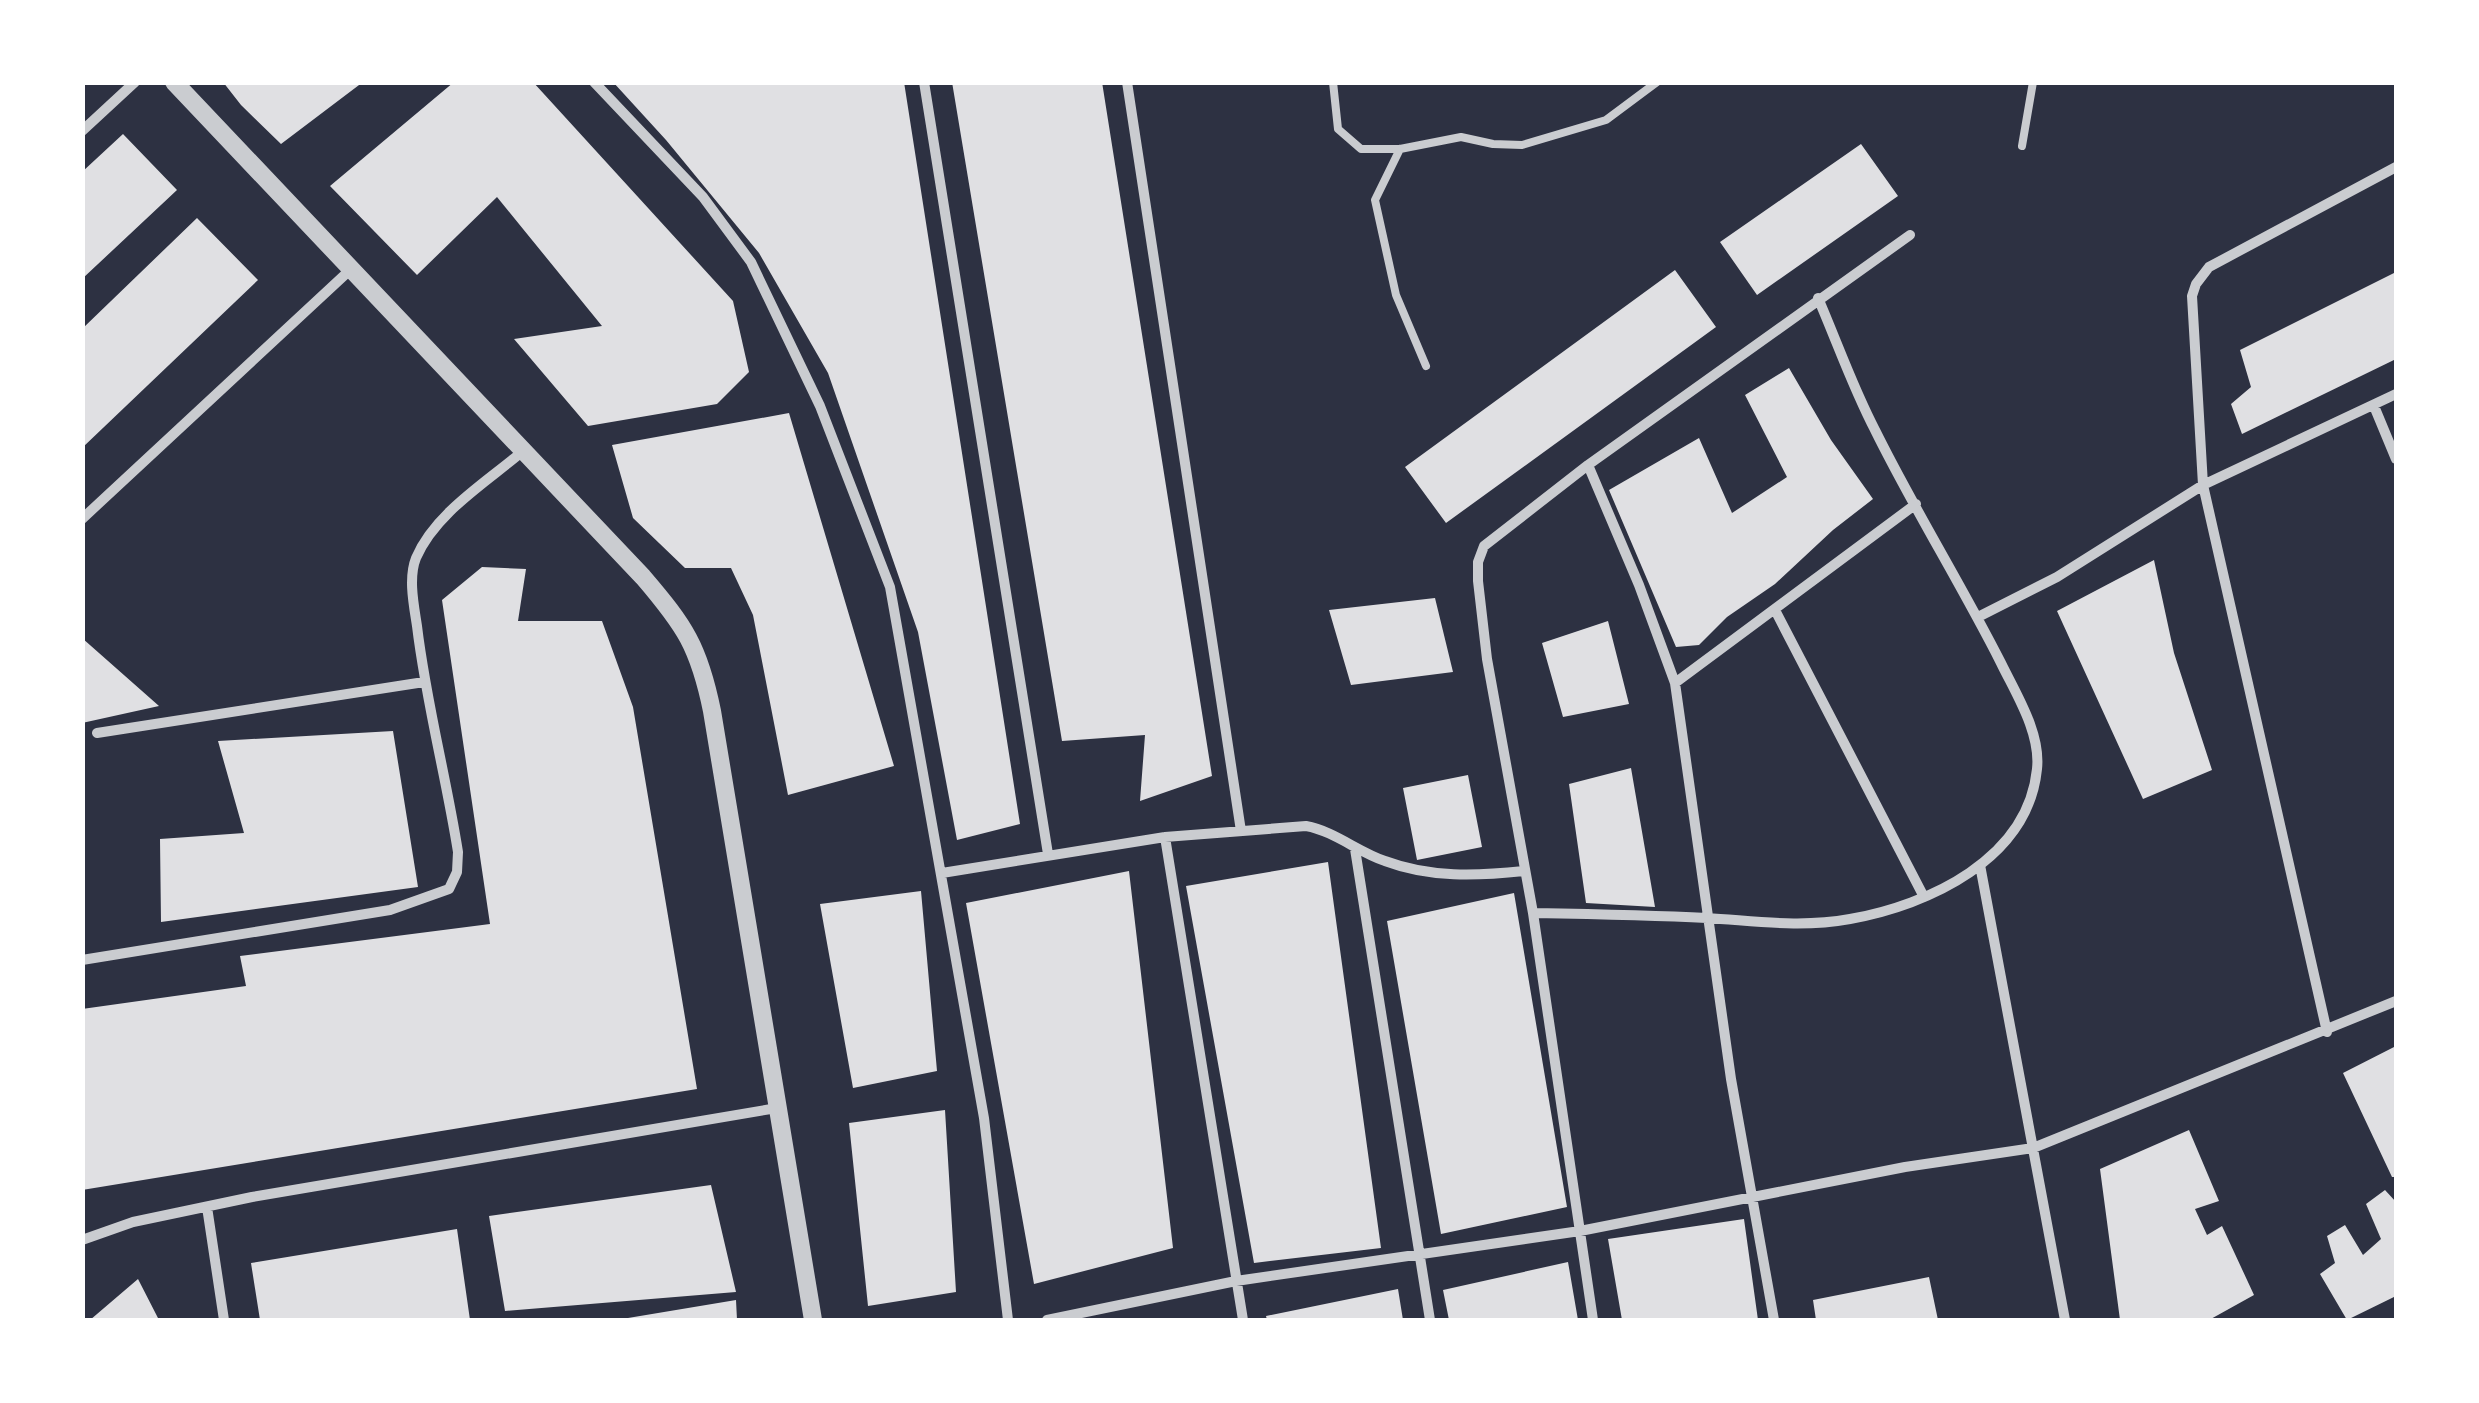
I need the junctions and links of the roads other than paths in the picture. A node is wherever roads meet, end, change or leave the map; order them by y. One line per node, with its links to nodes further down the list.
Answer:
1 (134, 82): 9 (street)
2 (174, 82): 14 (street)
3 (594, 82): 36 (street)
4 (924, 82): 33 (street)
5 (1128, 82): 30 (street)
6 (1333, 82): 11 (lane)
7 (1657, 82): 11 (lane)
8 (2033, 82): 10 (lane)
9 (82, 131)
10 (2022, 146)
11 (1400, 149): 16 (lane)
12 (2396, 166): 22 (street)
13 (1910, 235): 15 (street)
14 (350, 270): 19 (street); 24 (street)
15 (1818, 298): 21 (street); 23 (street)
16 (1426, 366)
17 (2396, 394): 18 (street)
18 (2374, 406): 20 (street); 22 (street)
19 (524, 451): 27 (street); 43 (street)
20 (2396, 459)
21 (1588, 465): 28 (street); 35 (street)
22 (2203, 485): 26 (street); 42 (street)
23 (1916, 504): 25 (street); 26 (street)
24 (82, 519)
25 (1775, 610): 28 (street); 37 (street)
26 (1978, 617): 34 (street)
27 (424, 682): 29 (street); 40 (street)
28 (1676, 683): 39 (street)
29 (96, 733)
30 (1241, 831): 31 (street); 32 (street)
31 (1165, 836): 33 (street); 50 (street)
32 (1355, 848): 35 (street); 49 (street)
33 (1048, 854): 36 (street)
34 (1980, 865): 37 (street); 44 (street)
35 (1524, 871): 38 (street)
36 (942, 873): 53 (street)
37 (1924, 897): 39 (street)
38 (1533, 913): 39 (street); 47 (street)
39 (1710, 918): 45 (street)
40 (82, 960)
41 (2396, 1001): 42 (street)
42 (2327, 1032): 44 (street)
43 (777, 1108): 46 (street); 52 (street)
44 (2033, 1148): 45 (street); 59 (street)
45 (1752, 1199): 47 (street); 58 (street)
46 (207, 1207): 48 (street); 51 (street)
47 (1580, 1231): 49 (street); 57 (street)
48 (82, 1240)
49 (1418, 1253): 50 (street); 56 (street)
50 (1236, 1281): 54 (street); 55 (street)
51 (224, 1320)
52 (812, 1320)
53 (1008, 1320)
54 (1047, 1320)
55 (1243, 1320)
56 (1430, 1320)
57 (1593, 1320)
58 (1774, 1320)
59 (2064, 1320)

